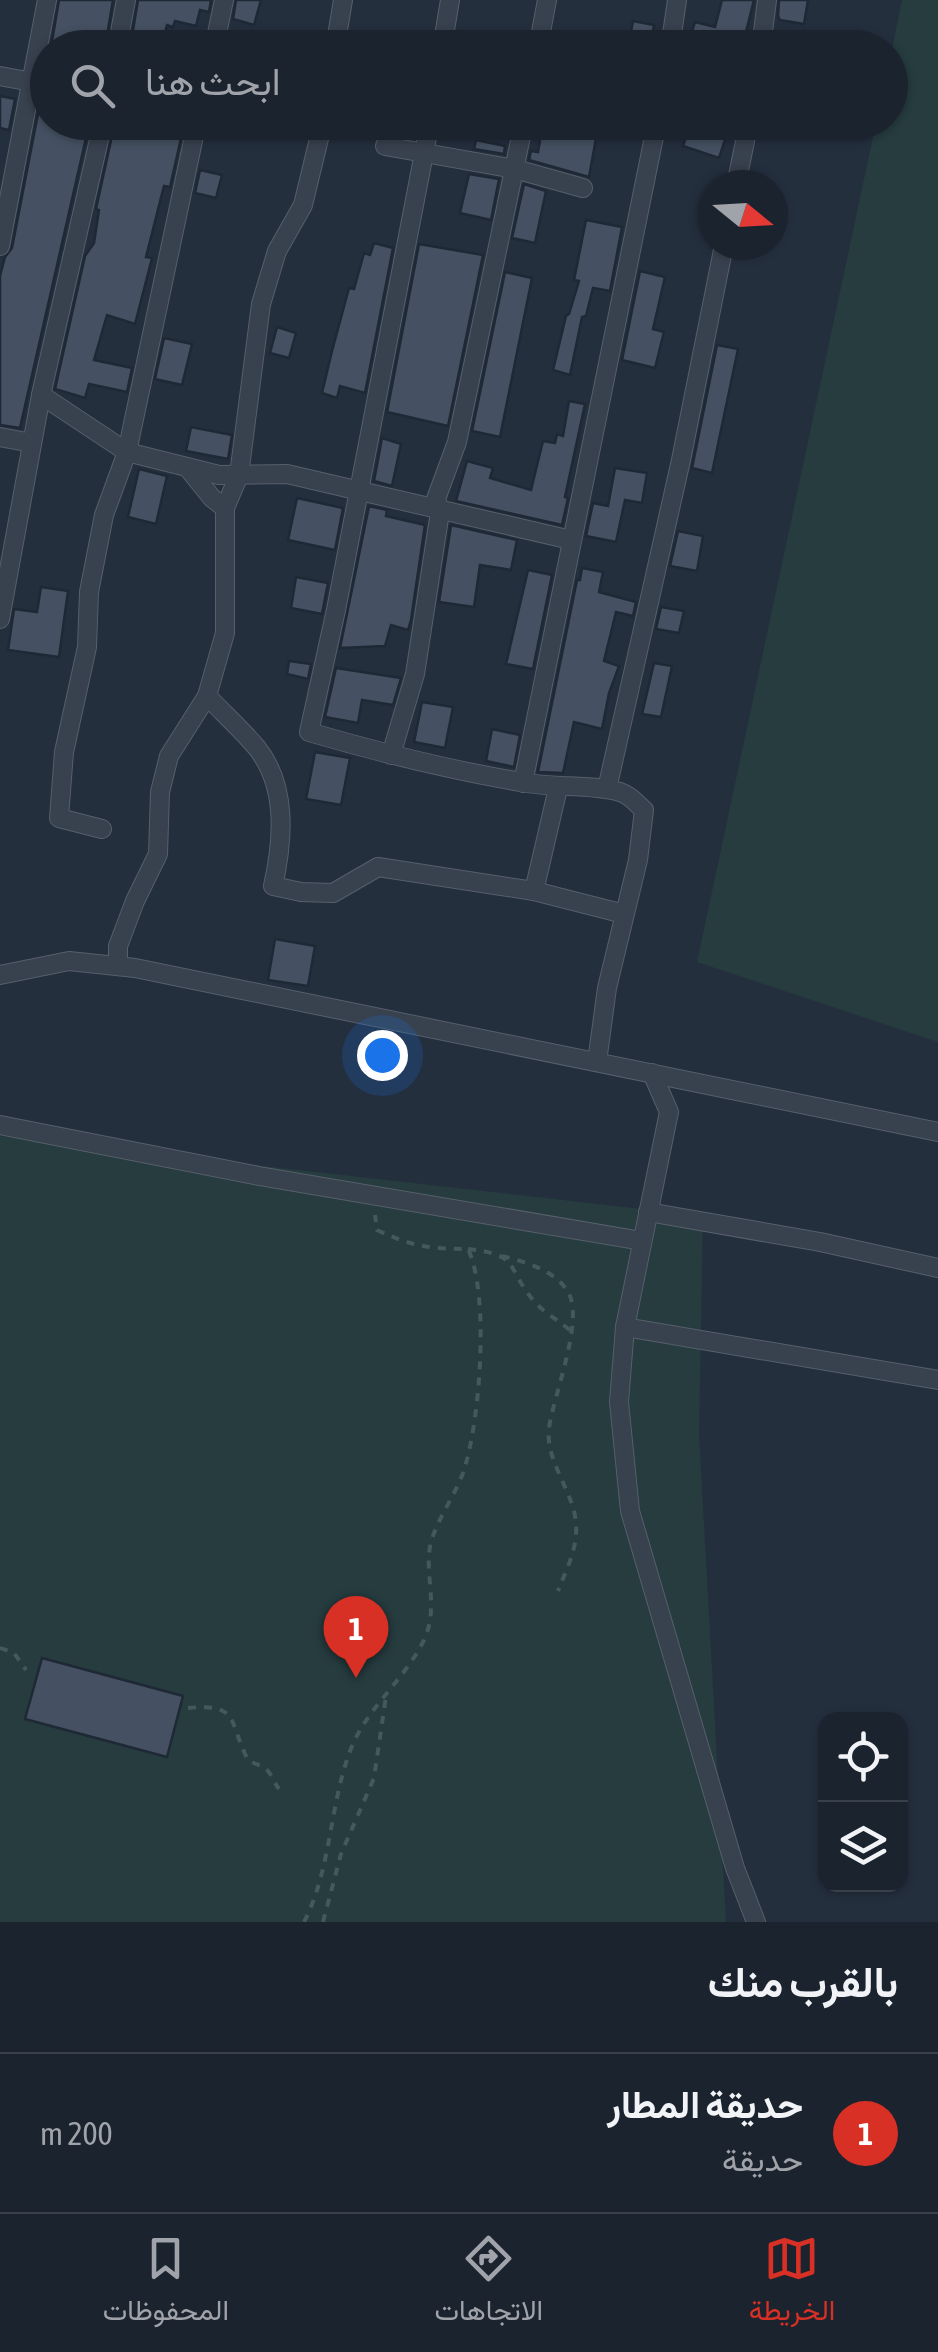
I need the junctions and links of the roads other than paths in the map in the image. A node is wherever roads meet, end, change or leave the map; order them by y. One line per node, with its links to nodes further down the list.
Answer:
1 (47, 0): 9 (street)
2 (126, 0): 10 (street)
3 (224, 0): 11 (street)
4 (342, 0): 12 (street)
5 (450, 0): 13 (street)
6 (547, 0): 14 (street)
7 (678, 0): 15 (street)
8 (767, 0): 16 (street)
9 (44, 30)
10 (121, 30)
11 (218, 30)
12 (338, 30)
13 (445, 30)
14 (541, 30)
15 (673, 30)
16 (763, 30)
17 (0, 76): 18 (street)
18 (30, 81)
19 (30, 124): 32 (street)
20 (99, 140): 34 (street)
21 (193, 140): 37 (street)
22 (319, 140): 39 (street)
23 (427, 140): 28 (street)
24 (521, 140): 29 (street)
25 (653, 140): 43 (street)
26 (745, 140): 30 (street)
27 (385, 146): 28 (street)
28 (425, 154): 29 (street); 40 (street)
29 (516, 169): 31 (street); 42 (street)
30 (739, 170)
31 (583, 188)
32 (0, 246)
33 (721, 260): 49 (street)
34 (42, 395): 36 (street); 37 (street)
35 (0, 437): 36 (street)
36 (32, 444): 44 (street)
37 (127, 452): 38 (street); 50 (street)
38 (187, 467): 39 (street); 41 (street)
39 (240, 474): 40 (street); 41 (street)
40 (356, 491): 42 (street); 46 (street)
41 (225, 508): 45 (street)
42 (440, 512): 43 (street); 46 (street)
43 (571, 540): 47 (street)
44 (0, 620)
45 (207, 696): 51 (street); 53 (street)
46 (391, 756): 47 (street)
47 (523, 782): 48 (street)
48 (558, 788): 49 (street); 51 (street)
49 (607, 789): 52 (street)
50 (102, 829)
51 (534, 891): 52 (street)
52 (624, 914): 55 (street)
53 (118, 966): 54 (street); 55 (street)
54 (0, 975)
55 (597, 1062): 56 (street)
56 (652, 1073): 58 (street); 59 (street)
57 (0, 1125): 60 (street)
58 (938, 1132)
59 (648, 1212): 60 (street); 61 (street)
60 (642, 1241): 62 (street)
61 (938, 1268)
62 (626, 1327): 63 (street); 64 (street)
63 (938, 1380)
64 (756, 1922)

